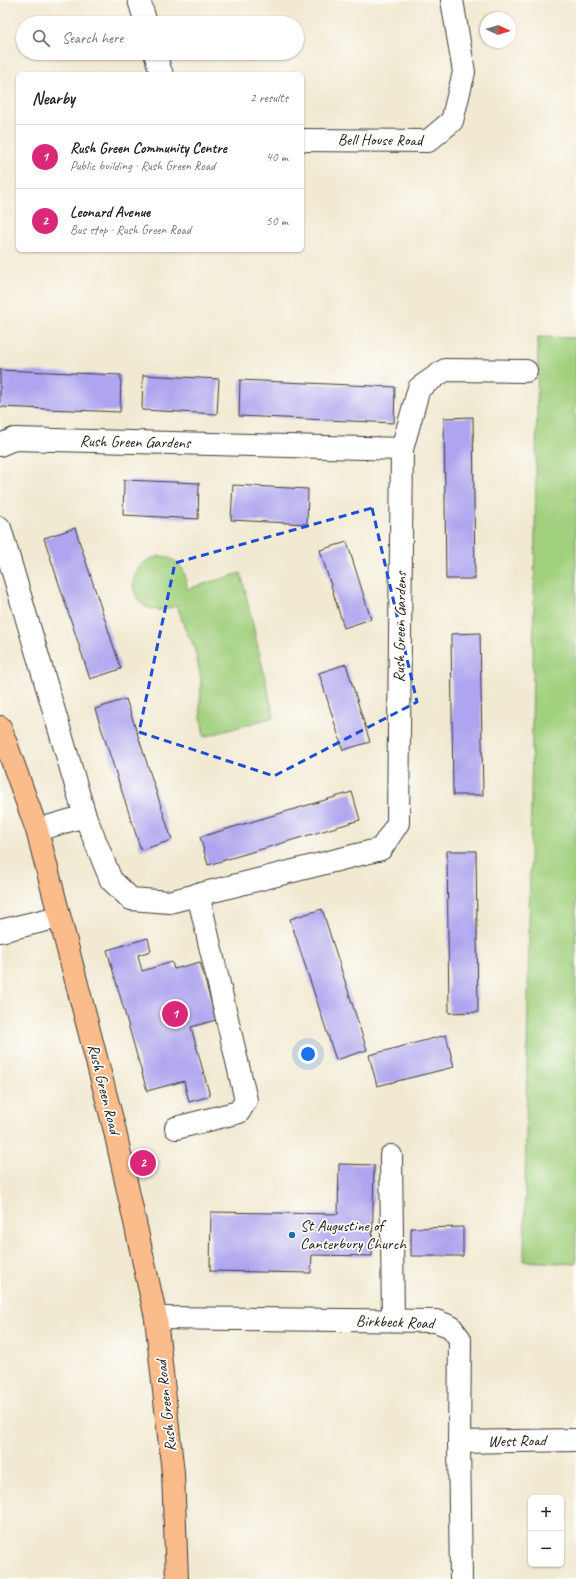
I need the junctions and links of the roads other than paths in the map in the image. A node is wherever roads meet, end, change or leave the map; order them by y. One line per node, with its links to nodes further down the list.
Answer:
1 (139, 0): 3 (street)
2 (452, 0): 6 (street, Bell House Road)
3 (144, 16)
4 (157, 60): 5 (street)
5 (161, 72)
6 (304, 140)
7 (526, 370): 9 (street)
8 (0, 445): 9 (street, Rush Green Gardens)
9 (402, 449): 14 (street, Rush Green Gardens)
10 (0, 528): 12 (street, Rush Green Gardens)
11 (0, 727): 13 (main road, Rush Green Road)
12 (85, 816): 13 (street); 14 (street, Rush Green Gardens)
13 (37, 830): 15 (main road, Rush Green Road)
14 (198, 894): 17 (street)
15 (59, 917): 16 (street); 19 (main road, Rush Green Road)
16 (0, 931)
17 (176, 1128)
18 (391, 1156): 20 (street)
19 (156, 1318): 20 (street, Birkbeck Road); 23 (main road, Rush Green Road)
20 (393, 1320): 22 (street, Birkbeck Road)
21 (576, 1440): 22 (street, West Road)
22 (459, 1442): 24 (street, Birkbeck Road)
23 (177, 1579)
24 (461, 1579)

